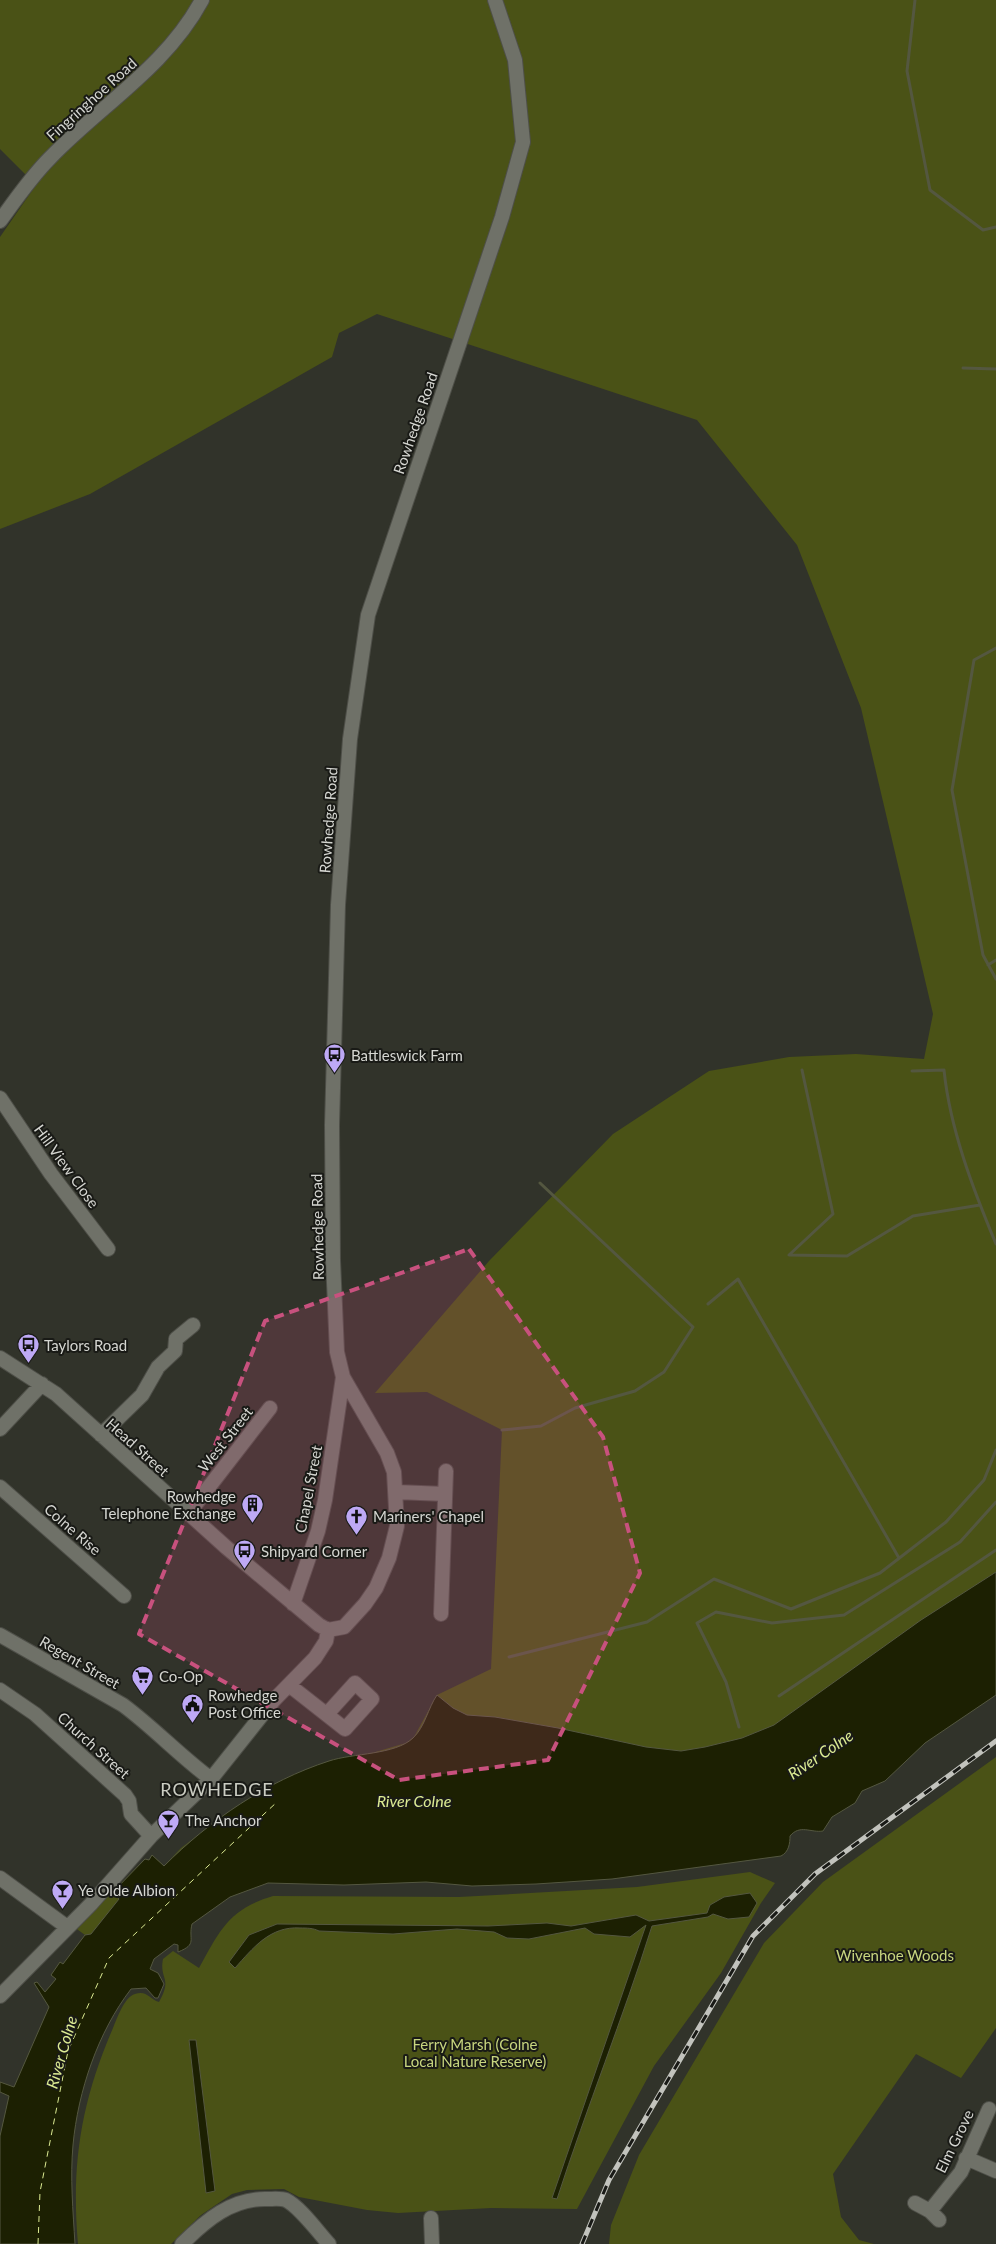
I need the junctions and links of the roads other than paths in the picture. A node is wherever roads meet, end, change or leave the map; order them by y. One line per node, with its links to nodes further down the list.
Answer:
1 (202, 0): 3 (street, Fingringhoe Road)
2 (495, 0): 8 (street, Rowhedge Road)
3 (0, 221)
4 (1, 1100): 5 (street, Hill View Close)
5 (108, 1249)
6 (194, 1325): 12 (street)
7 (0, 1358): 9 (street, Head Street)
8 (342, 1376): 15 (street, Rowhedge Road); 19 (street, Chapel Street)
9 (42, 1384): 11 (street); 12 (street, Head Street)
10 (270, 1408): 17 (street, West Street)
11 (0, 1429)
12 (101, 1435): 17 (street, Head Street)
13 (446, 1471): 16 (street)
14 (0, 1487): 18 (street, Colne Rise)
15 (396, 1492): 16 (street); 21 (street, Rowhedge Road)
16 (446, 1494): 20 (street)
17 (188, 1514): 19 (street, Head Street)
18 (124, 1596)
19 (293, 1604): 21 (street, Head Street)
20 (441, 1614)
21 (328, 1630): 23 (street)
22 (0, 1635): 26 (street, Regent Street)
23 (289, 1685): 25 (street); 26 (street)
24 (0, 1690): 27 (street, Church Street)
25 (327, 1714)
26 (211, 1779): 27 (street)
27 (151, 1836): 29 (street)
28 (0, 1878): 29 (street)
29 (67, 1927): 30 (street)
30 (0, 1996)
31 (989, 2109): 32 (street, Elm Grove)
32 (966, 2158): 33 (street); 34 (street, Elm Grove)
33 (996, 2171)
34 (915, 2203)
35 (431, 2218): 38 (street)
36 (182, 2244): 37 (street)
37 (329, 2244)
38 (432, 2244)

